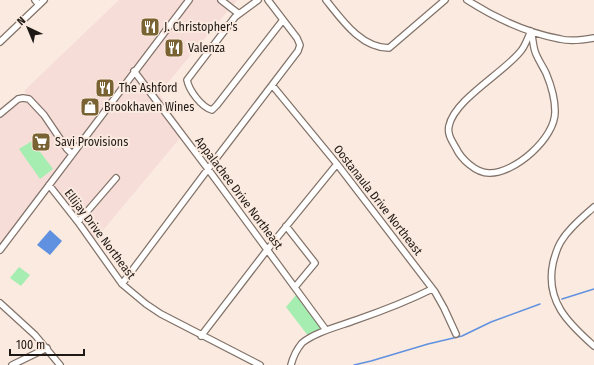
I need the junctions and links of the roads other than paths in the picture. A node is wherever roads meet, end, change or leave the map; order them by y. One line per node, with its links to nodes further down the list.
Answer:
1 (35, 0): 10 (street)
2 (44, 0): 10 (street)
3 (189, 0): 16 (street)
4 (220, 0): 11 (street)
5 (258, 0): 11 (street)
6 (268, 0): 12 (street)
7 (326, 0): 8 (street)
8 (445, 0)
9 (467, 0): 13 (street)
10 (39, 5): 15 (street)
11 (239, 14): 12 (street)
12 (283, 20): 17 (street)
13 (531, 31): 13 (street); 14 (street)
14 (594, 38)
15 (0, 42)
16 (134, 71): 19 (street); 21 (street, Appalachee Drive Northeast)
17 (272, 85): 20 (street, Oostanaula Drive Northeast); 21 (street)
18 (0, 114): 19 (street)
19 (72, 154): 23 (street)
20 (337, 164): 26 (street); 31 (street, Oostanaula Drive Northeast)
21 (208, 169): 28 (street, Appalachee Drive Northeast); 29 (street)
22 (116, 178): 25 (street)
23 (49, 185): 25 (street, Ellijay Drive Northeast); 27 (street)
24 (594, 207): 36 (street)
25 (78, 222): 29 (street, Ellijay Drive Northeast)
26 (286, 226): 28 (street); 30 (street)
27 (0, 250)
28 (267, 250): 30 (street, Appalachee Drive Northeast); 35 (street)
29 (122, 284): 35 (street, Ellijay Drive Northeast)
30 (295, 287): 33 (street, Appalachee Drive Northeast)
31 (432, 288): 33 (street); 34 (street, Oostanaula Drive Northeast)
32 (0, 303): 37 (street)
33 (326, 330): 41 (street)
34 (456, 334)
35 (201, 336): 40 (street, Ellijay Drive Northeast)
36 (594, 346)
37 (47, 348): 38 (street); 39 (street)
38 (12, 365)
39 (60, 365)
40 (260, 365)
41 (291, 365)

